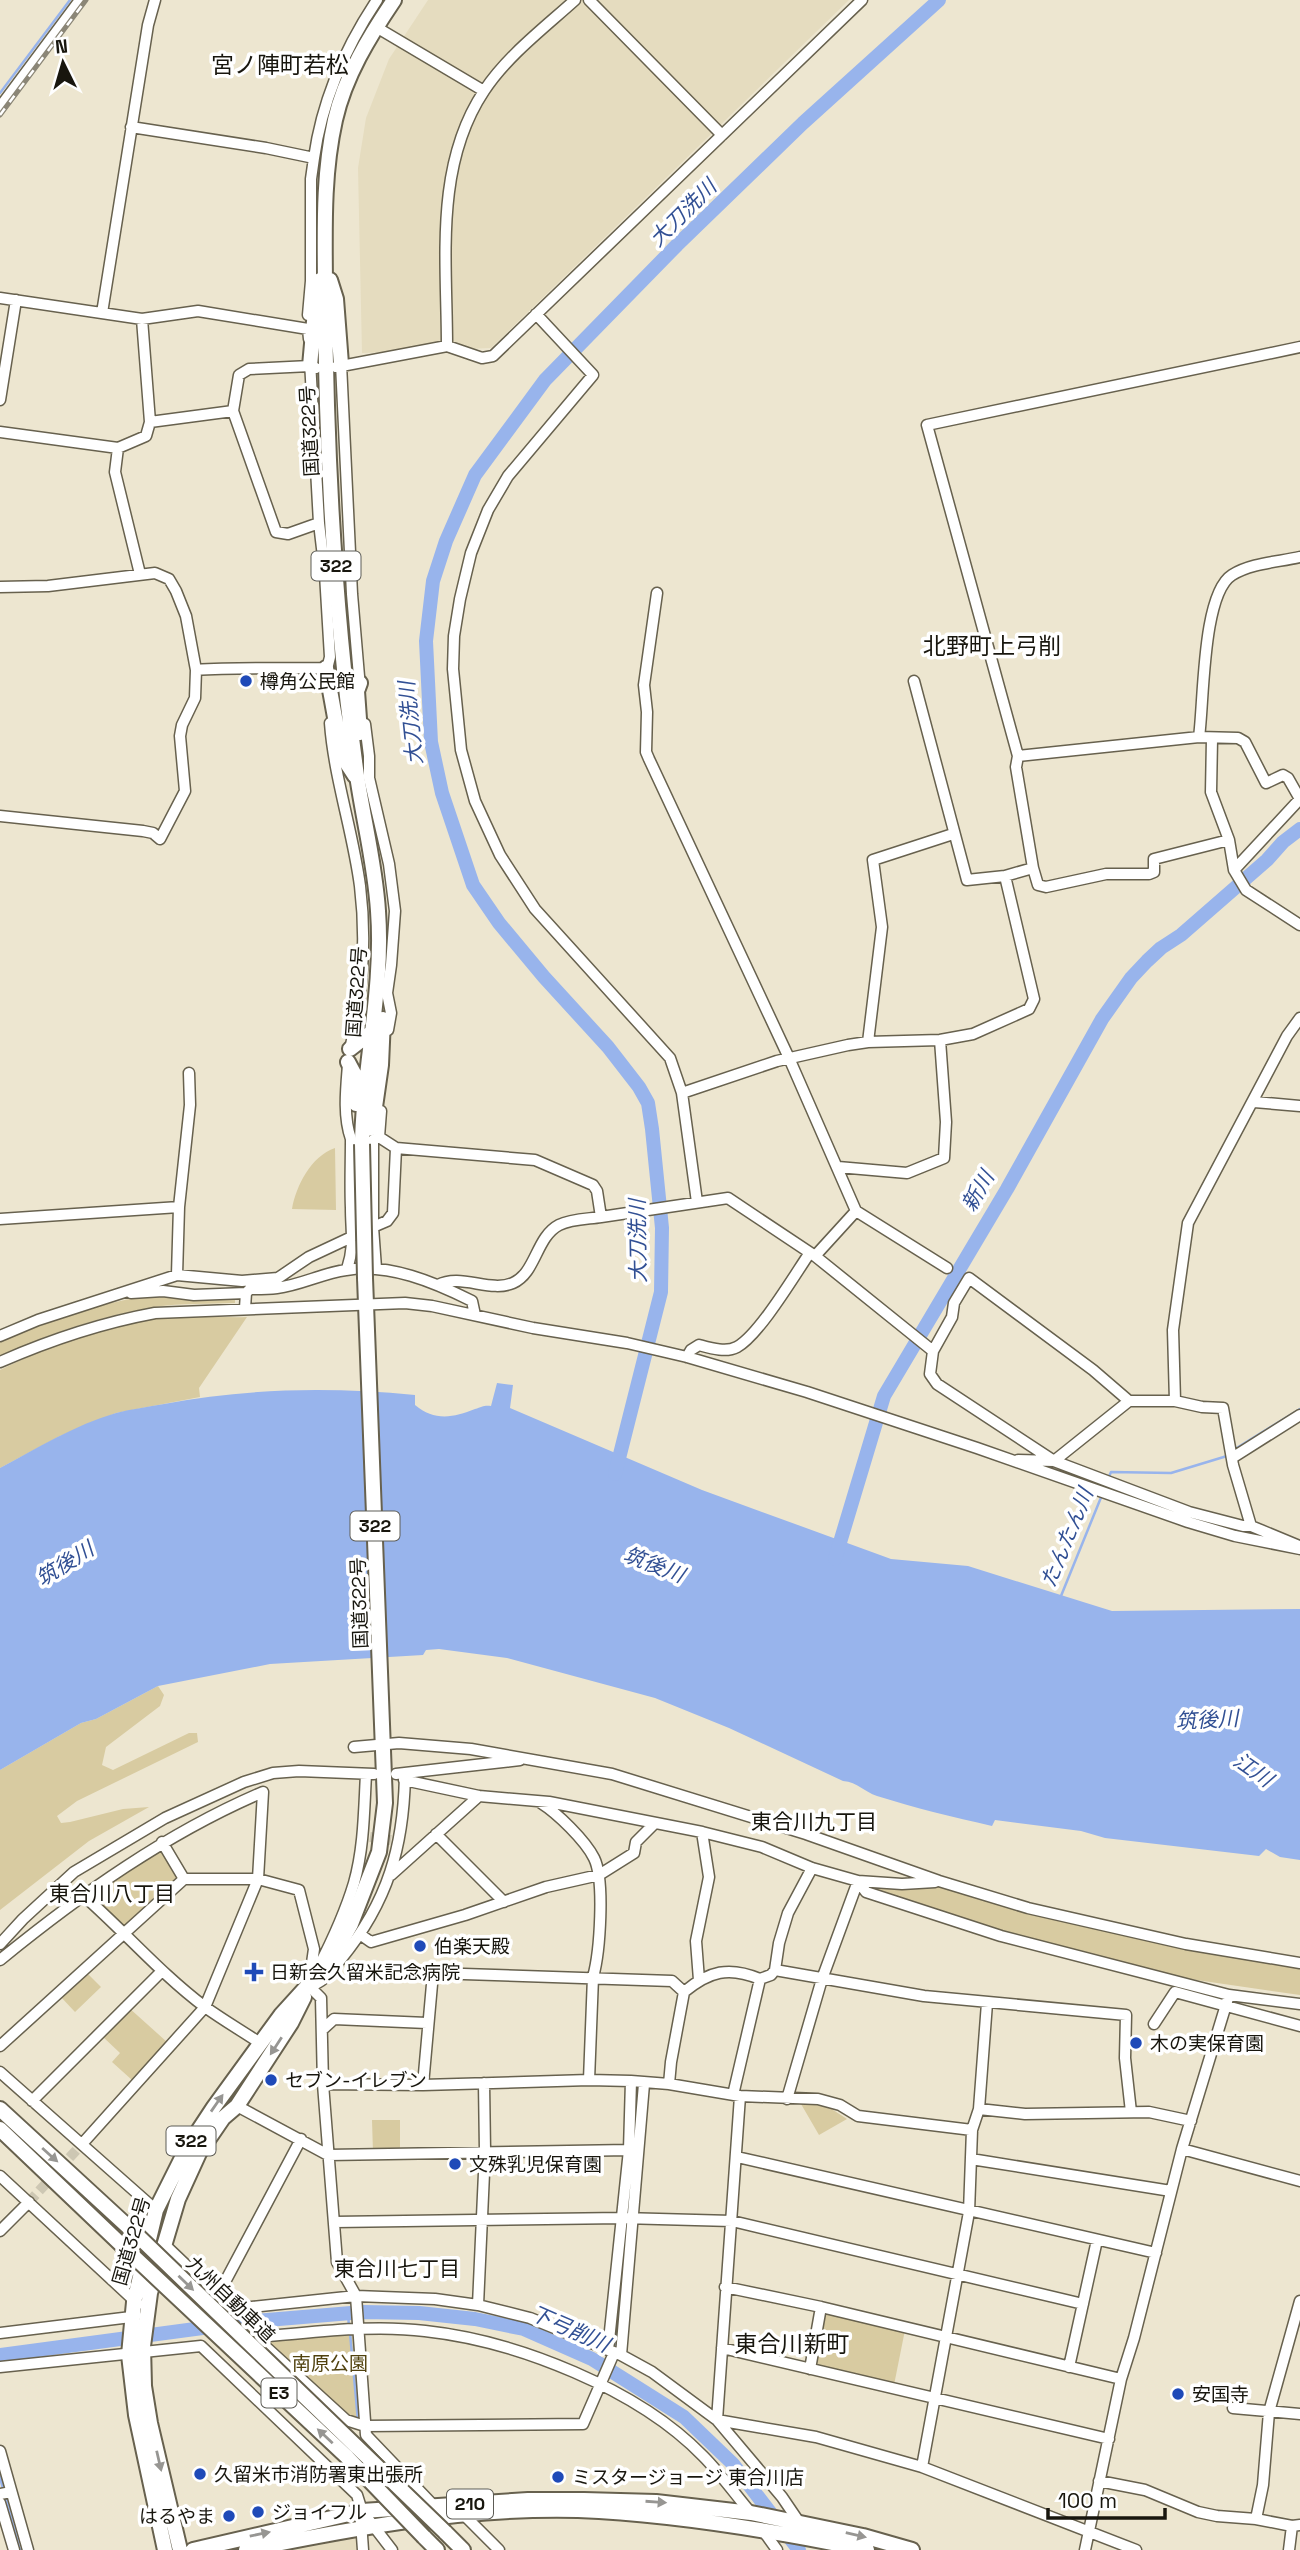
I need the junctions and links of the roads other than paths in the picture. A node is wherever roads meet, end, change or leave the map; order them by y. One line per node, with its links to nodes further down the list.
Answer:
1 (80, 0): 10 (street)
2 (155, 0): 11 (street)
3 (377, 0): 8 (street)
4 (394, 0): 8 (highway, 国道322号 / 322)
5 (575, 0): 9 (street)
6 (589, 0): 12 (street)
7 (862, 0): 12 (street)
8 (374, 23): 9 (street); 13 (street); 14 (highway, 国道322号 / 322)
9 (484, 91): 21 (street)
10 (0, 107)
11 (131, 127): 13 (street); 17 (street)
12 (722, 135): 18 (street)
13 (314, 158): 20 (street)
14 (325, 258): 23 (highway); 24 (highway); 42 (highway, 国道322号 / 322)
15 (0, 298): 16 (street)
16 (16, 300): 17 (street); 25 (street)
17 (102, 313): 19 (street)
18 (536, 314): 21 (street); 61 (street)
19 (142, 319): 20 (street); 27 (street)
20 (308, 329): 24 (street)
21 (447, 346): 23 (street)
22 (1300, 347): 41 (street)
23 (338, 366): 38 (street)
24 (313, 367): 26 (street); 30 (street)
25 (0, 400)
26 (233, 411): 27 (street); 30 (street)
27 (150, 422): 29 (street)
28 (0, 432): 29 (street)
29 (118, 448): 32 (street)
30 (319, 523): 35 (street)
31 (1300, 557): 39 (street)
32 (140, 575): 33 (street); 36 (street)
33 (0, 587)
34 (657, 593): 58 (street)
35 (326, 668): 36 (street); 42 (highway); 51 (street)
36 (196, 670): 43 (street)
37 (914, 681): 44 (street)
38 (360, 682): 42 (highway); 49 (street)
39 (1199, 737): 40 (street); 41 (street)
40 (1212, 739): 45 (street); 47 (street)
41 (1018, 756): 46 (street)
42 (357, 780): 49 (highway, 国道322号 / 322)
43 (0, 816)
44 (953, 834): 48 (street); 56 (street)
45 (1229, 840): 46 (street); 47 (street)
46 (1033, 868): 48 (street)
47 (1234, 870): 50 (street)
48 (1005, 876): 55 (street)
49 (386, 925): 51 (street); 52 (highway, 国道322号 / 322); 59 (street)
50 (1300, 925)
51 (364, 928): 57 (street)
52 (377, 986): 54 (highway, 国道322号 / 322); 59 (highway)
53 (1300, 1018): 62 (street)
54 (373, 1031): 57 (highway); 64 (highway, 国道322号 / 322)
55 (940, 1040): 56 (street); 67 (street)
56 (868, 1042): 58 (street)
57 (349, 1055): 64 (highway); 74 (street)
58 (789, 1058): 61 (street); 67 (street)
59 (381, 1065): 64 (highway); 65 (street)
60 (189, 1073): 69 (street)
61 (682, 1093): 68 (street)
62 (1254, 1102): 63 (street); 91 (street)
63 (1300, 1105)
64 (362, 1137): 78 (highway, 国道322号 / 322, bridge)
65 (379, 1137): 66 (street); 73 (street)
66 (396, 1148): 71 (street); 73 (street)
67 (838, 1167): 70 (street)
68 (697, 1202): 71 (street); 75 (street)
69 (179, 1207): 72 (street); 79 (street)
70 (856, 1211): 75 (street); 76 (street)
71 (601, 1217): 80 (street)
72 (0, 1219)
73 (373, 1227): 74 (street); 78 (street)
74 (353, 1236): 77 (street); 79 (street)
75 (812, 1255): 87 (street); 88 (street)
76 (947, 1268)
77 (347, 1269): 78 (street); 81 (street)
78 (371, 1273): 80 (street); 84 (highway, 国道322号 / 322)
79 (177, 1275): 82 (street)
80 (438, 1285): 85 (street)
81 (246, 1293): 82 (street); 83 (street)
82 (114, 1296): 86 (street)
83 (245, 1308): 84 (street); 89 (street)
84 (367, 1310): 85 (street); 100 (highway, 国道322号 / 322)
85 (475, 1315): 88 (street)
86 (0, 1336)
87 (933, 1351): 90 (street); 95 (street)
88 (687, 1357): 94 (street)
89 (0, 1362)
90 (1129, 1401): 91 (street); 95 (street)
91 (1175, 1401): 93 (street)
92 (1300, 1415): 93 (street)
93 (1232, 1458): 96 (street)
94 (1007, 1459): 95 (street); 99 (street)
95 (1054, 1461): 96 (street)
96 (1251, 1526): 97 (street)
97 (1267, 1533): 98 (street); 99 (street)
98 (1300, 1538)
99 (1300, 1548)
100 (384, 1740): 101 (street); 102 (street); 130 (highway, 国道322号 / 322)
101 (354, 1747)
102 (528, 1758): 103 (street); 116 (street)
103 (402, 1776): 104 (street); 111 (street)
104 (479, 1796): 105 (street); 108 (street)
105 (540, 1802): 106 (street); 112 (street)
106 (655, 1823): 107 (street); 112 (street)
107 (702, 1832): 110 (street); 129 (street)
108 (436, 1834): 111 (street); 118 (street)
109 (162, 1842): 113 (street); 114 (street); 117 (street)
110 (812, 1868): 115 (street); 125 (street)
111 (391, 1875): 120 (street)
112 (599, 1875): 118 (street); 126 (street)
113 (184, 1879): 114 (street); 119 (street)
114 (258, 1879): 130 (street); 135 (street)
115 (858, 1881): 116 (street); 128 (street); 132 (street)
116 (939, 1881): 123 (street)
117 (84, 1896): 119 (street); 122 (street)
118 (504, 1902): 120 (street)
119 (125, 1932): 124 (street); 142 (street)
120 (361, 1935): 130 (street)
121 (0, 1944): 130 (street)
122 (0, 1960)
123 (1300, 1963)
124 (162, 1970): 135 (street); 153 (street)
125 (775, 1970): 127 (street); 128 (street)
126 (593, 1977): 131 (street); 137 (street); 144 (street)
127 (760, 1979): 129 (street); 151 (street)
128 (822, 1979): 133 (street); 152 (street)
129 (699, 1980): 131 (street)
130 (309, 1986): 140 (street); 141 (highway, 国道322号 / 322); 154 (highway, 国道322号 / 322, one-way to 154)
131 (684, 1993): 149 (street)
132 (1229, 1995): 134 (street); 136 (street)
133 (987, 2003): 156 (street); 157 (street)
134 (1300, 2004)
135 (205, 2007): 141 (street); 162 (street)
136 (1227, 2007): 138 (street); 139 (street); 158 (street)
137 (427, 2023): 140 (street); 150 (street)
138 (1154, 2024)
139 (1300, 2026)
140 (322, 2030): 147 (street)
141 (260, 2043): 173 (highway, 国道322号 / 322, one-way to 141)
142 (0, 2046)
143 (0, 2072): 153 (street)
144 (589, 2080): 145 (street); 146 (street)
145 (631, 2081): 148 (street); 164 (street)
146 (484, 2083): 150 (street); 165 (street)
147 (323, 2084): 150 (street); 166 (street)
148 (644, 2084): 149 (street); 176 (street)
149 (669, 2084): 151 (street)
150 (424, 2085)
151 (736, 2096): 152 (street); 167 (street)
152 (787, 2099): 160 (street)
153 (32, 2101): 162 (street)
154 (237, 2106): 161 (street); 182 (highway, 国道322号 / 322)
155 (0, 2109): 239 (highway, 九州自動車道 / E3, one-way to 239, bridge)
156 (979, 2109): 157 (street); 160 (street)
157 (1131, 2112): 158 (street)
158 (1191, 2121): 163 (street)
159 (0, 2129): 238 (highway, 九州自動車道 / E3, one-way to 159, bridge)
160 (972, 2130): 168 (street)
161 (301, 2138): 166 (street); 186 (street)
162 (82, 2144): 173 (street)
163 (1182, 2149): 170 (street); 171 (street)
164 (629, 2150): 165 (street); 175 (street)
165 (485, 2151): 166 (street); 177 (street)
166 (328, 2155): 179 (street)
167 (737, 2157): 174 (street); 178 (street)
168 (971, 2159): 171 (street); 174 (street)
169 (0, 2176): 172 (street)
170 (1300, 2181)
171 (1171, 2191): 183 (street)
172 (29, 2202): 180 (street); 189 (street)
173 (156, 2210): 189 (highway, 国道322号 / 322)
174 (969, 2212): 181 (street); 184 (street)
175 (622, 2218): 176 (street); 177 (street); 200 (street)
176 (634, 2218): 178 (street); 200 (street)
177 (482, 2220): 179 (street); 191 (street)
178 (732, 2221): 184 (street); 185 (street)
179 (335, 2222): 187 (street)
180 (0, 2231)
181 (1097, 2240): 183 (street); 190 (street)
182 (164, 2244): 186 (street); 193 (highway, 国道322号 / 322)
183 (1156, 2252): 204 (street)
184 (958, 2274): 190 (street); 197 (street)
185 (725, 2287): 192 (street); 198 (street)
186 (218, 2295): 187 (street)
187 (356, 2297): 191 (street); 195 (street)
188 (1300, 2301): 208 (street)
189 (134, 2302): 193 (street); 194 (highway, 国道322号 / 322)
190 (1083, 2304): 202 (street)
191 (478, 2305): 200 (street)
192 (821, 2307): 197 (street); 203 (street)
193 (148, 2308): 194 (highway, 国道322号 / 322)
194 (136, 2322): 196 (street); 199 (highway, 国道322号 / 322)
195 (358, 2330): 205 (street); 211 (street); 211 (street)
196 (0, 2333)
197 (946, 2338): 202 (street); 206 (street)
198 (722, 2348): 203 (street); 210 (street)
199 (136, 2350): 201 (street); 217 (street); 232 (highway, 国道322号 / 322); 233 (highway, 国道322号 / 322, one-way to 233)
200 (615, 2353): 205 (street); 210 (street)
201 (0, 2367)
202 (1069, 2367): 204 (street)
203 (810, 2369): 206 (street)
204 (1121, 2379): 212 (street)
205 (602, 2385): 211 (street); 221 (street)
206 (933, 2400): 212 (street); 214 (street)
207 (1233, 2408): 208 (street)
208 (1269, 2412): 209 (street); 223 (street)
209 (1300, 2414)
210 (717, 2420): 214 (street); 224 (street)
211 (366, 2430): 217 (street); 219 (street)
212 (1109, 2439): 215 (street)
213 (0, 2451): 216 (street)
214 (922, 2467): 228 (street)
215 (1100, 2481): 223 (street); 228 (street)
216 (5, 2493): 231 (street)
217 (357, 2495): 220 (street)
218 (0, 2503): 230 (street)
219 (434, 2506): 220 (highway, 210); 221 (highway, 210, one-way to 221); 222 (street)
220 (362, 2511): 225 (street); 234 (highway, 210, one-way to 220)
221 (751, 2513): 224 (highway, 210); 227 (street)
222 (466, 2514): 225 (highway, 210); 227 (highway, 210); 240 (street)
223 (1256, 2519): 226 (street)
224 (800, 2523): 229 (street); 243 (highway, 210, one-way to 243)
225 (366, 2526): 235 (highway, 210); 236 (street); 237 (street)
226 (1296, 2526): 246 (street)
227 (762, 2529): 229 (highway, 210); 241 (street)
228 (1088, 2532): 244 (street); 245 (street)
229 (816, 2544): 242 (highway, 210)
230 (13, 2550)
231 (28, 2550)
232 (164, 2550)
233 (180, 2550)
234 (193, 2550)
235 (246, 2550)
236 (363, 2550)
237 (392, 2550)
238 (437, 2550)
239 (463, 2550)
240 (499, 2550)
241 (777, 2550)
242 (867, 2550)
243 (912, 2550)
244 (1085, 2550)
245 (1136, 2550)
246 (1289, 2550)

